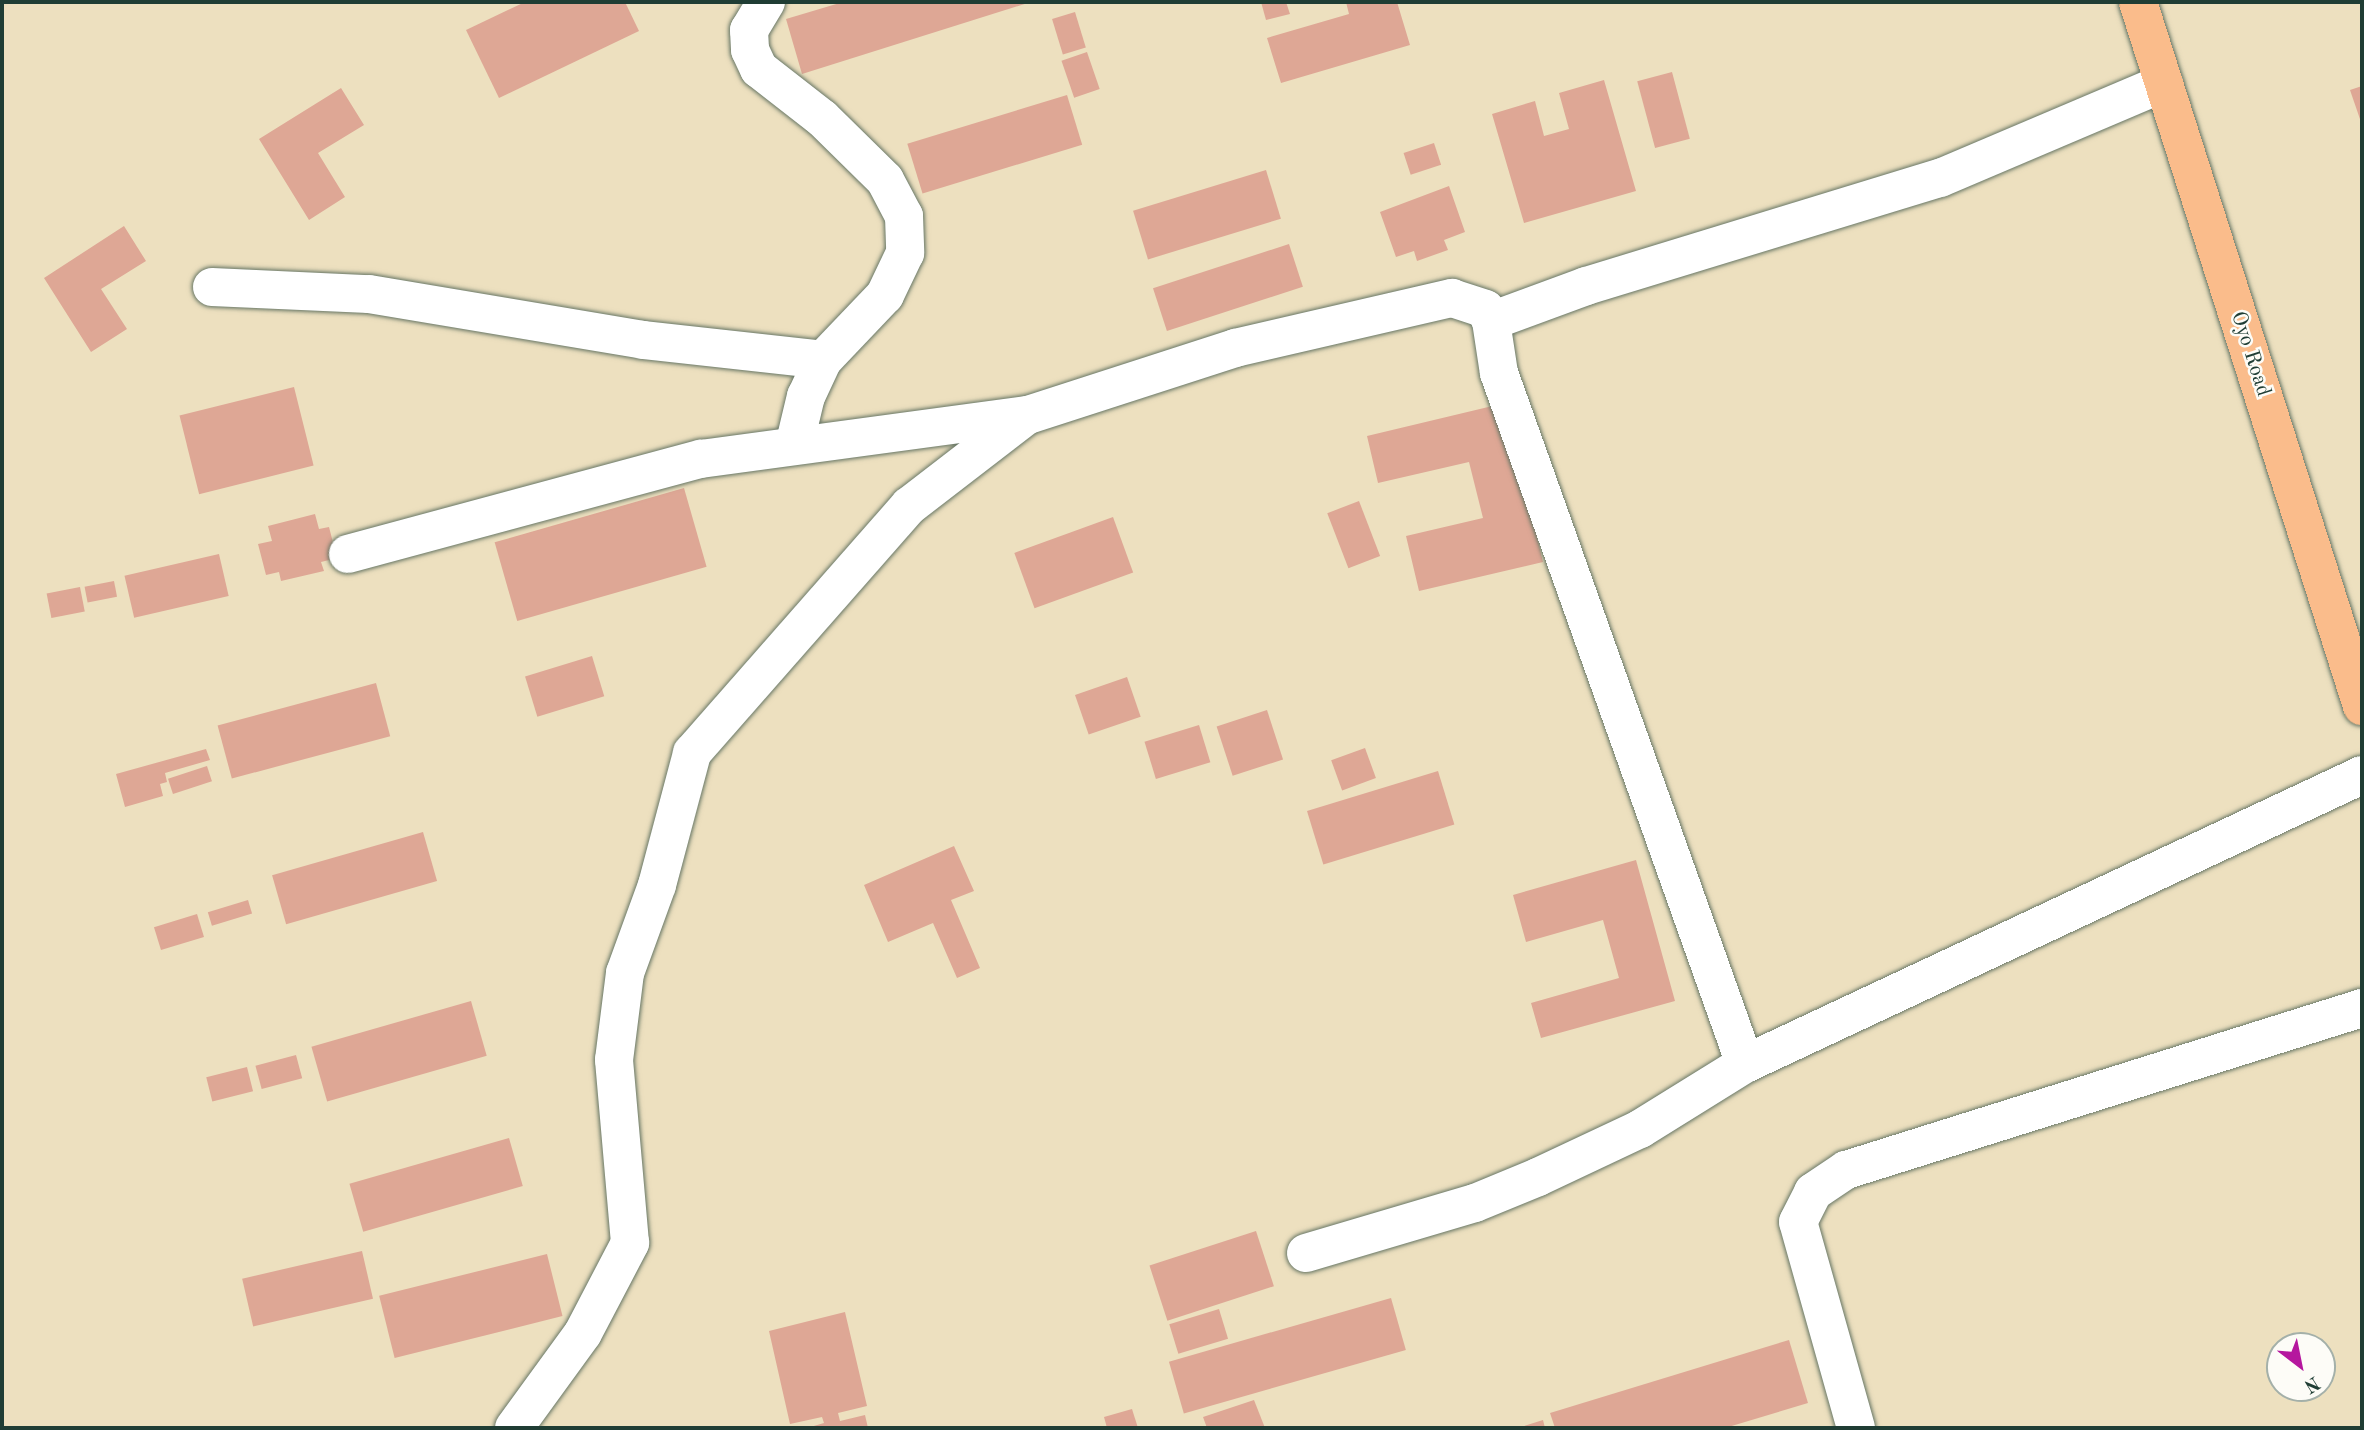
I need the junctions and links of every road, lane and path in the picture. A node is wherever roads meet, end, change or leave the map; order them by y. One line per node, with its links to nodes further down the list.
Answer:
1 (766, 2): 6 (street)
2 (2138, 2): 3 (highway, Oyo Road)
3 (2164, 83): 5 (street); 10 (highway, Oyo Road)
4 (212, 286): 6 (street)
5 (1492, 321): 7 (street); 13 (street)
6 (823, 360): 8 (street)
7 (1028, 415): 8 (street); 15 (street)
8 (794, 446): 9 (street)
9 (348, 554)
10 (2362, 706)
11 (2362, 775): 13 (street)
12 (2362, 1008): 16 (street)
13 (1745, 1064): 14 (street)
14 (1306, 1253)
15 (514, 1428)
16 (1856, 1428)

